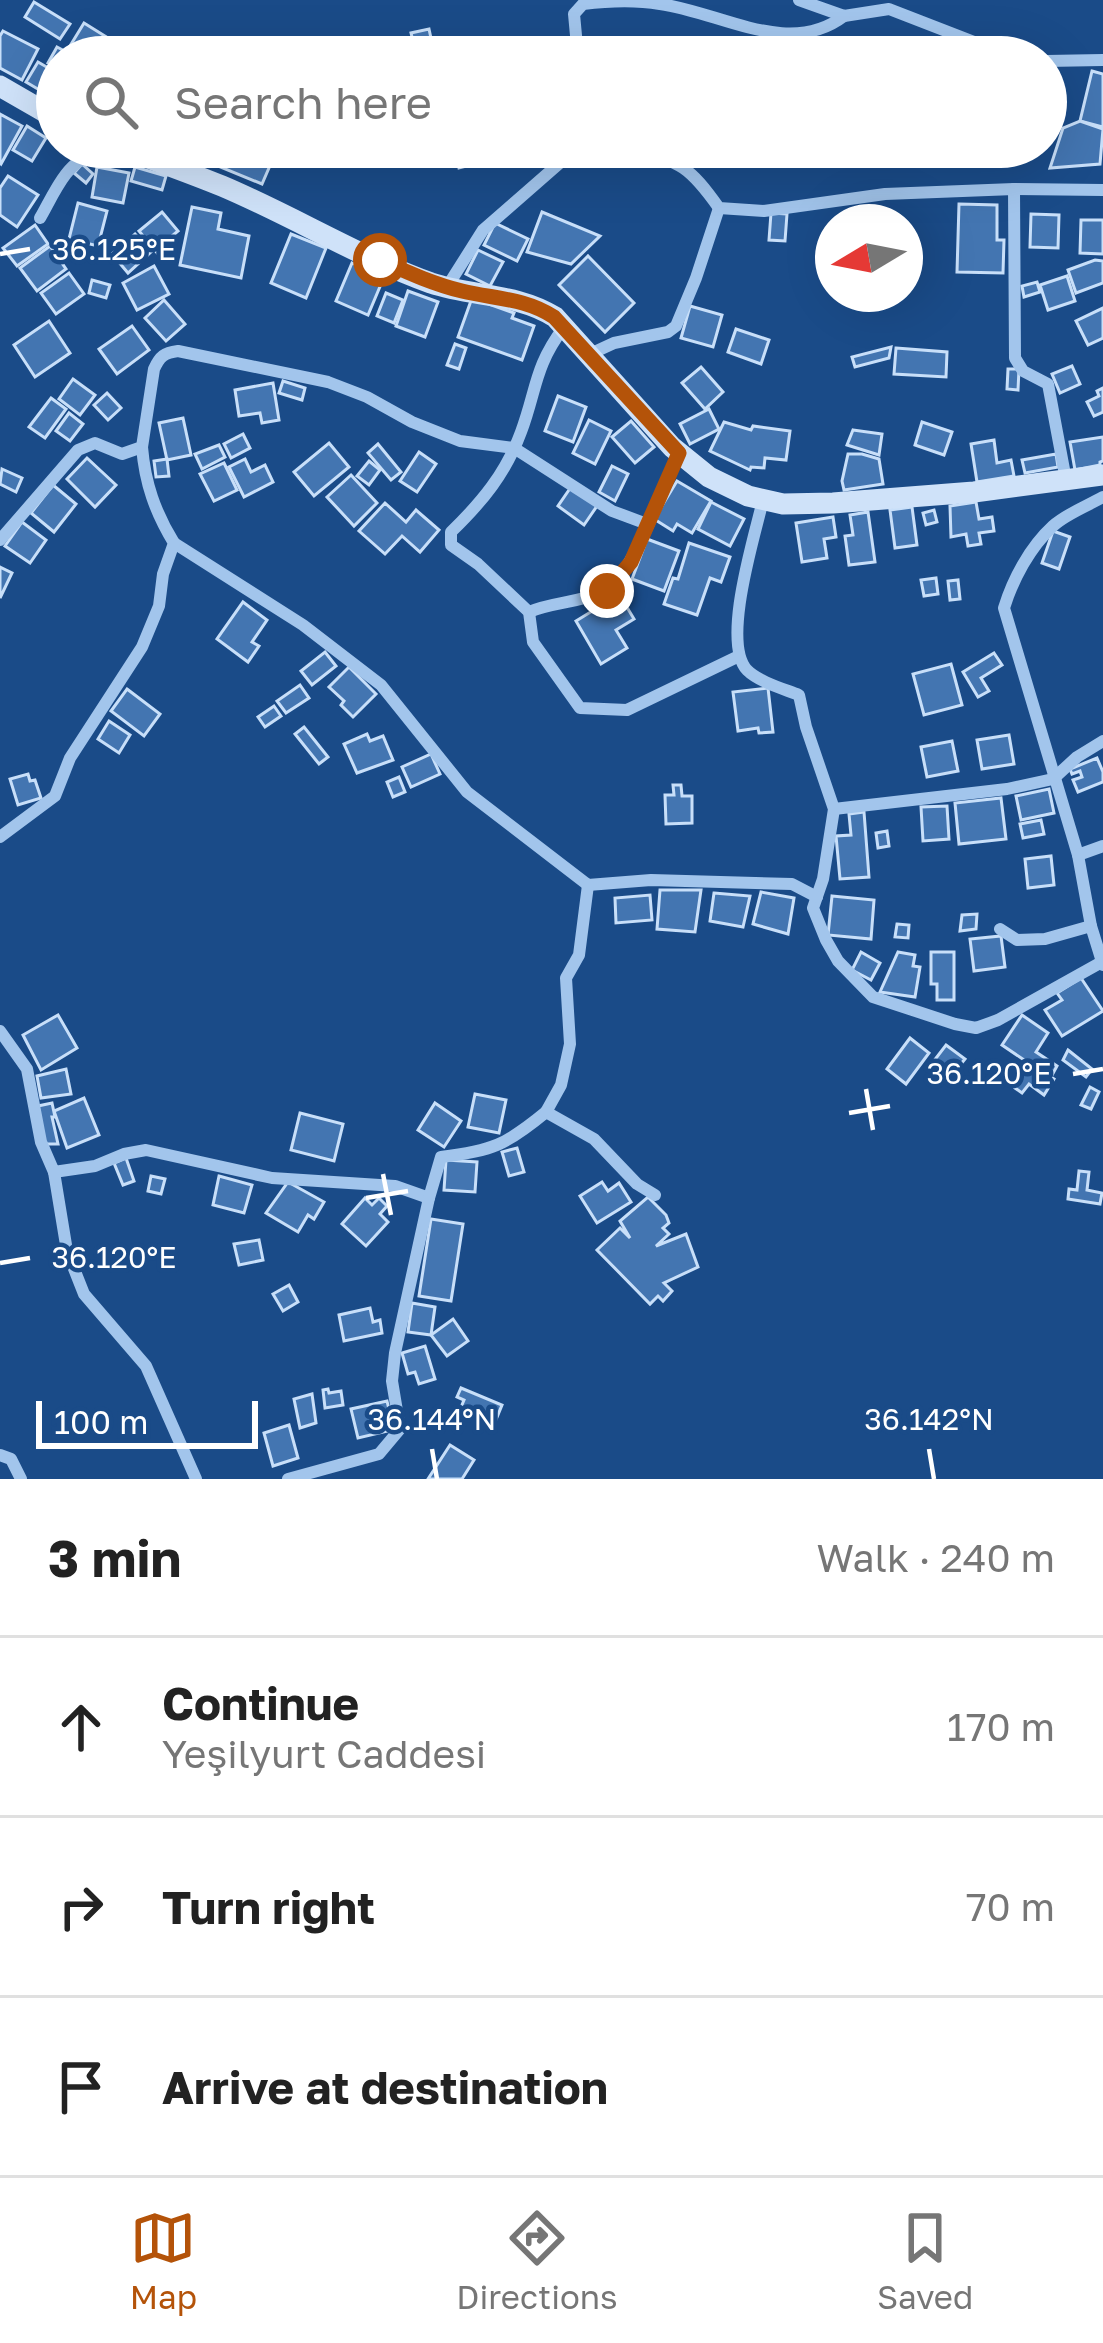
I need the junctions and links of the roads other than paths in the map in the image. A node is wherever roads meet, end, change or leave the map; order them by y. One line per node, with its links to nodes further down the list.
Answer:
1 (800, 0): 2 (street)
2 (844, 16): 3 (street); 4 (street)
3 (576, 36)
4 (959, 36)
5 (1103, 60): 6 (street)
6 (1067, 61)
7 (0, 86): 8 (main road)
8 (36, 107)
9 (73, 168): 16 (street)
10 (174, 168): 17 (main road)
11 (554, 168): 17 (street)
12 (685, 168): 15 (street)
13 (1014, 189): 14 (street); 15 (street); 24 (street)
14 (1103, 190)
15 (719, 208): 19 (street)
16 (40, 218)
17 (447, 287): 18 (main road)
18 (564, 327): 19 (main road); 21 (street)
19 (588, 355): 22 (main road)
20 (142, 447): 21 (street); 28 (street); 29 (street)
21 (514, 448): 27 (street); 30 (street)
22 (679, 453): 26 (main road); 27 (street)
23 (1103, 475): 24 (main road)
24 (1066, 480): 26 (main road)
25 (1103, 496): 33 (street)
26 (764, 500): 31 (street)
27 (647, 524): 30 (street)
28 (0, 540)
29 (174, 543): 35 (street); 38 (street)
30 (529, 612): 31 (street)
31 (739, 656): 34 (street)
32 (1103, 741): 33 (street)
33 (1053, 779): 34 (street); 37 (street)
34 (834, 809): 39 (street)
35 (0, 837)
36 (1103, 846): 37 (street)
37 (1078, 855): 40 (street)
38 (587, 885): 39 (street); 44 (street)
39 (817, 897): 42 (street)
40 (1091, 926): 41 (street); 42 (street)
41 (1000, 929)
42 (1102, 964)
43 (0, 1030): 45 (street)
44 (546, 1112): 46 (street); 47 (street)
45 (54, 1172): 47 (street); 50 (street)
46 (655, 1196)
47 (429, 1198): 51 (street)
48 (0, 1455): 49 (street)
49 (21, 1479)
50 (196, 1479)
51 (288, 1479)

